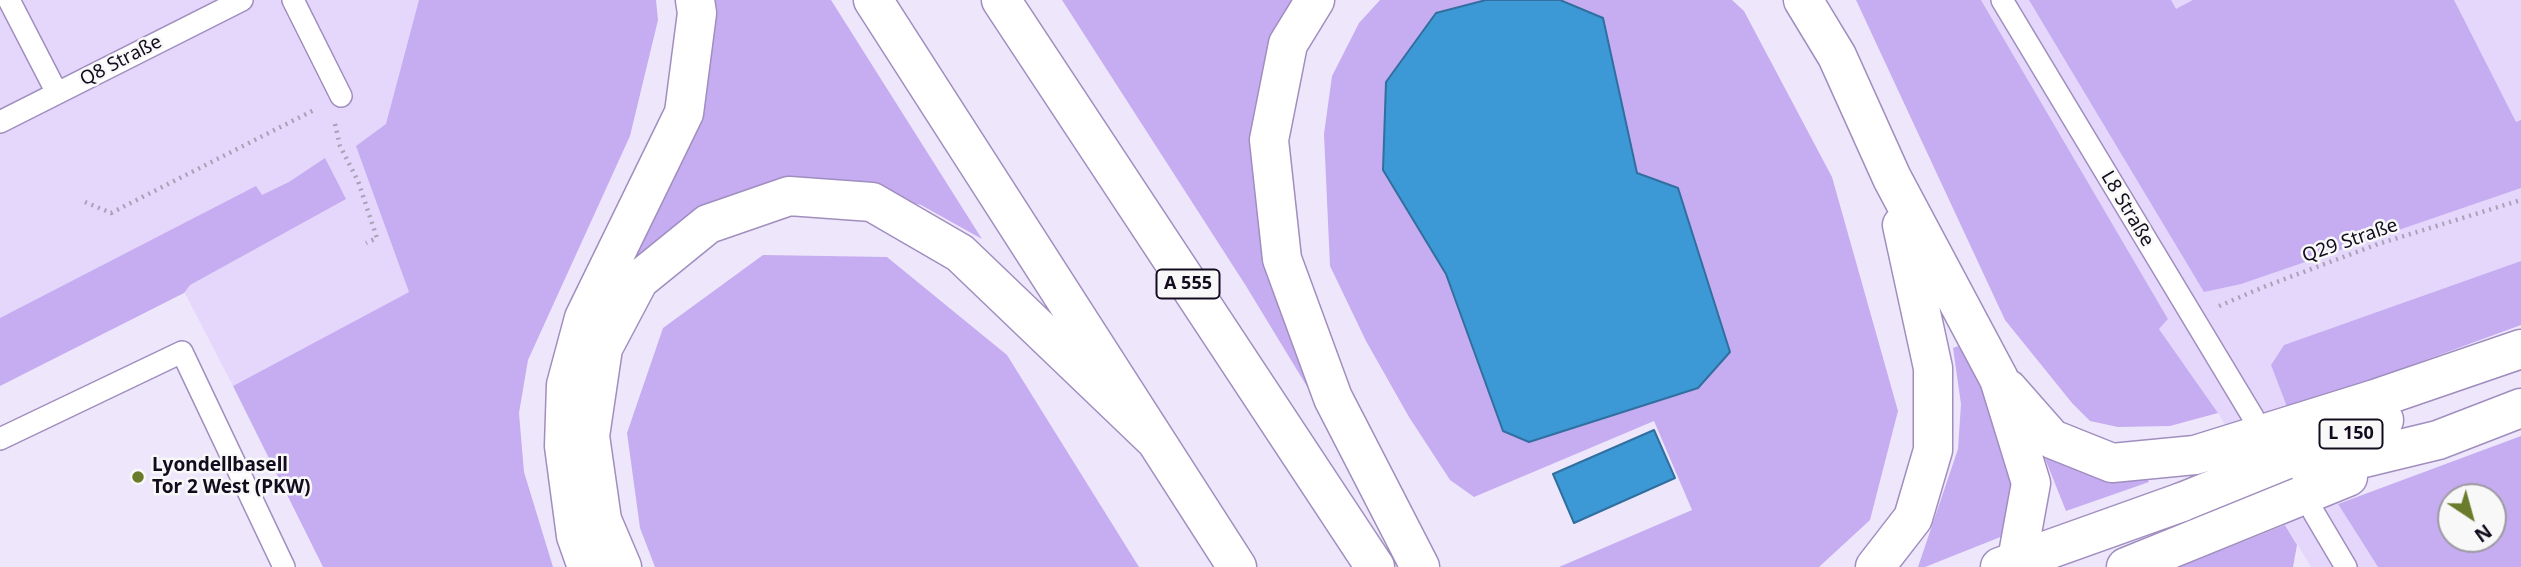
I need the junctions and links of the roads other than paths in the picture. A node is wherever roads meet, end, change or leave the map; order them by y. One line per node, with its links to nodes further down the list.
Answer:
1 (9, 0): 10 (lane)
2 (242, 0): 10 (lane, Q8 Straße)
3 (293, 0): 11 (lane)
4 (695, 0): 26 (main road)
5 (873, 0): 19 (main road)
6 (1002, 0): 29 (main road, A 555)
7 (1315, 0): 30 (main road)
8 (1803, 0): 13 (main road)
9 (2002, 0): 18 (lane, L8 Straße)
10 (57, 93): 12 (lane, Q8 Straße)
11 (341, 96)
12 (0, 122)
13 (1892, 178): 16 (main road); 31 (main road)
14 (2521, 349): 16 (main road)
15 (2521, 365): 22 (main road, L 150)
16 (1998, 379): 24 (main road)
17 (2521, 408): 21 (main road, L 150)
18 (2253, 417)
19 (1153, 438): 27 (main road); 28 (main road)
20 (0, 439): 25 (lane)
21 (2438, 440): 22 (main road, L 150); 32 (main road)
22 (2182, 502): 24 (main road, L 150)
23 (2314, 513): 33 (lane)
24 (2009, 564)
25 (284, 567)
26 (587, 567)
27 (622, 567)
28 (1237, 567)
29 (1375, 567)
30 (1420, 567)
31 (1875, 567)
32 (2126, 567)
33 (2346, 567)

